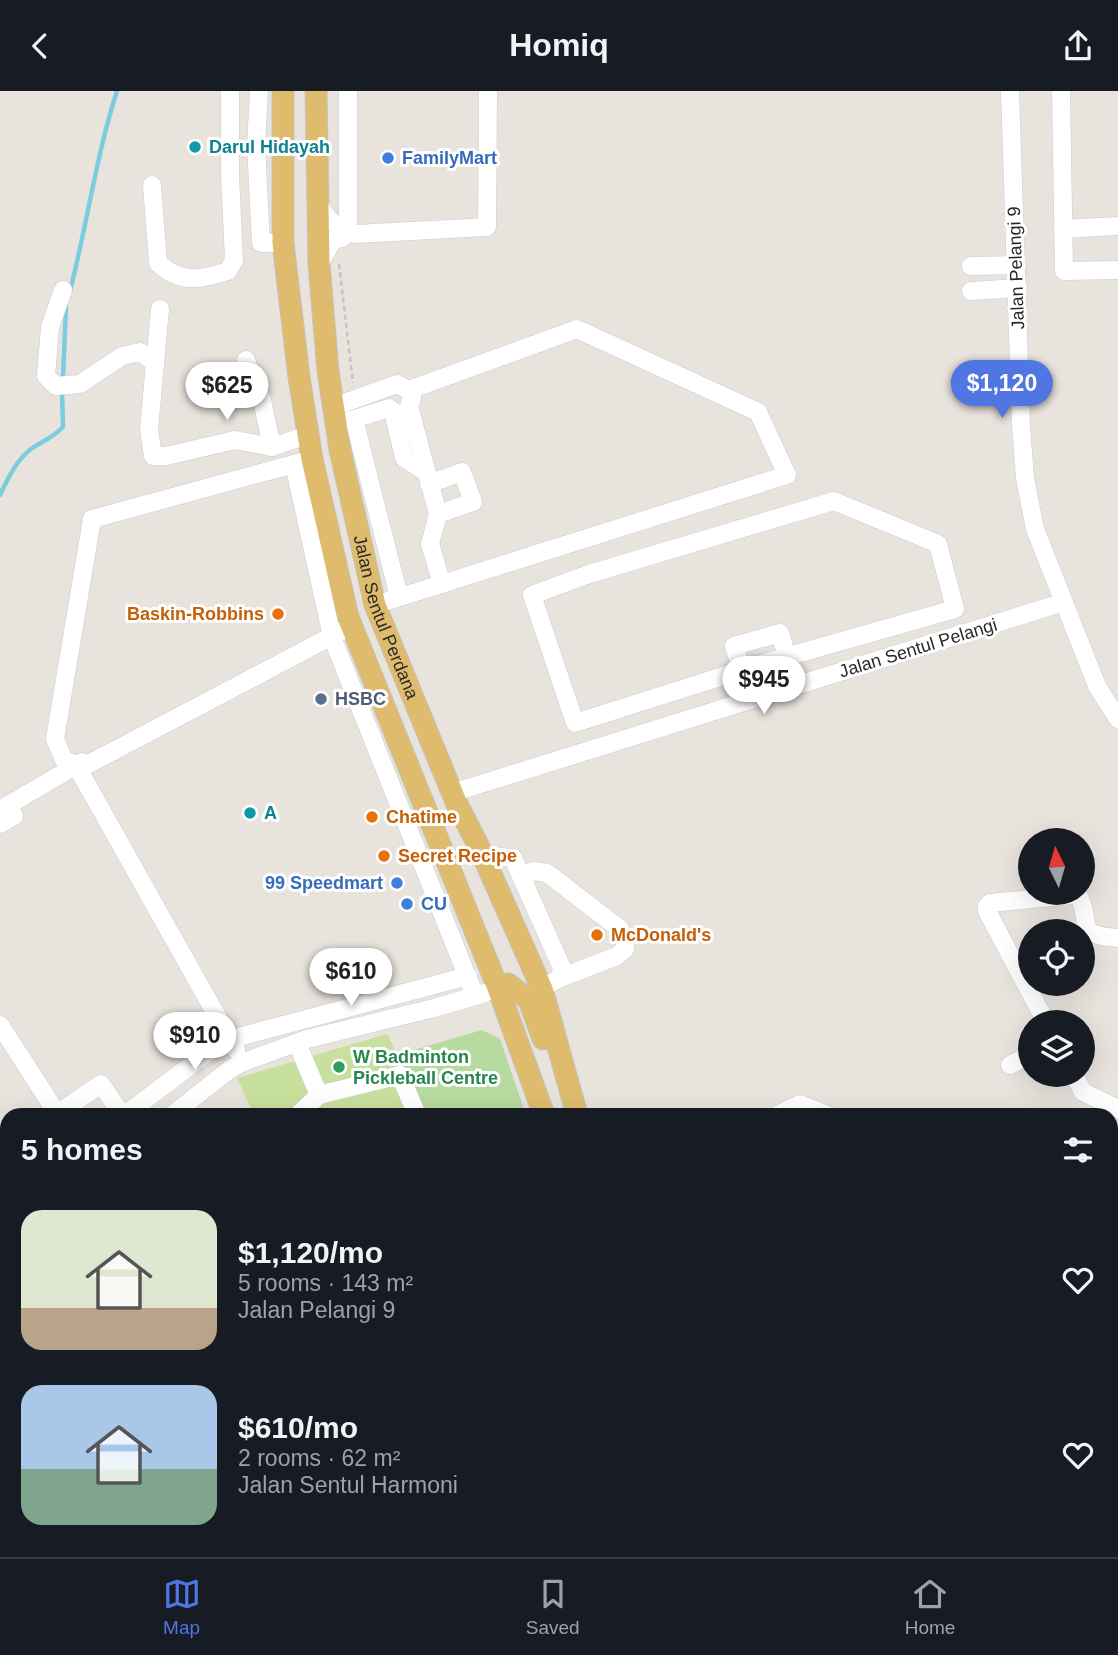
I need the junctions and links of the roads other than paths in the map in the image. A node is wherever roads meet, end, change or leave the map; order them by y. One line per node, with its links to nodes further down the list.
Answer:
1 (230, 91): 10 (street)
2 (259, 91): 9 (street)
3 (283, 91): 18 (main road, Jalan Sentul Perdana)
4 (316, 91): 14 (main road, Jalan Sentul Perdana)
5 (348, 91): 17 (street)
6 (488, 91): 17 (street)
7 (1010, 91): 20 (street, Jalan Pelangi 9)
8 (1061, 91): 16 (street)
9 (256, 145): 10 (street); 11 (street)
10 (229, 147): 12 (street)
11 (257, 172): 12 (street); 18 (street)
12 (230, 174): 13 (street)
13 (152, 185)
14 (318, 202): 17 (street); 19 (main road, Jalan Sentul Perdana)
15 (1118, 226): 16 (street)
16 (1063, 229): 22 (street)
17 (348, 232): 19 (street)
18 (283, 243): 29 (main road, Jalan Sentul Perdana)
19 (319, 264): 31 (main road, Jalan Sentul Perdana)
20 (1017, 265): 21 (street); 23 (street, Jalan Pelangi 9)
21 (971, 266)
22 (1118, 270)
23 (1018, 288): 25 (street); 39 (street, Jalan Pelangi 9)
24 (63, 290): 28 (street)
25 (971, 292)
26 (160, 309): 28 (street)
27 (246, 360): 33 (street)
28 (153, 361): 33 (street)
29 (299, 377): 31 (main road); 32 (main road, Jalan Sentul Perdana)
30 (400, 404): 31 (street); 31 (street); 35 (street); 37 (street)
31 (337, 417): 34 (main road); 38 (street); 40 (main road, Jalan Sentul Perdana)
32 (307, 435): 33 (street); 34 (main road, Jalan Sentul Perdana)
33 (272, 447)
34 (306, 464): 41 (main road, Jalan Sentul Perdana); 42 (street); 48 (street)
35 (427, 477): 36 (street); 36 (street)
36 (438, 514): 37 (street)
37 (442, 584): 38 (street)
38 (399, 597): 40 (street)
39 (1064, 602): 46 (street, Jalan Sentul Pelangi); 47 (street, Jalan Pelangi 9)
40 (374, 605): 49 (main road, Jalan Sentul Perdana)
41 (351, 623): 42 (street); 58 (main road, Jalan Sentul Perdana)
42 (331, 633): 48 (street); 56 (street)
43 (787, 657): 44 (street); 45 (street); 45 (street)
44 (761, 664): 45 (street); 46 (street)
45 (742, 671)
46 (770, 694): 49 (street, Jalan Sentul Pelangi)
47 (1118, 719)
48 (76, 765): 50 (street); 62 (street)
49 (452, 793): 52 (main road, Jalan Sentul Perdana)
50 (4, 807): 51 (street)
51 (0, 824)
52 (482, 855): 53 (street); 54 (main road, Jalan Sentul Perdana)
53 (521, 876): 57 (street); 57 (street)
54 (492, 877): 57 (main road, Jalan Sentul Perdana); 58 (main road)
55 (1118, 938): 60 (street)
56 (468, 976): 59 (street); 62 (street)
57 (551, 983): 78 (main road, Jalan Sentul Perdana)
58 (503, 986): 59 (street); 76 (main road, Jalan Sentul Perdana); 77 (main road)
59 (475, 996): 63 (street)
60 (1040, 1010)
61 (0, 1025): 69 (street)
62 (231, 1039): 65 (street); 72 (street)
63 (297, 1043): 65 (street); 68 (street)
64 (1018, 1061): 66 (street)
65 (241, 1063): 73 (street)
66 (1010, 1065)
67 (1080, 1087): 81 (street)
68 (319, 1095): 74 (street); 75 (street)
69 (53, 1108)
70 (66, 1108): 71 (street)
71 (118, 1108)
72 (132, 1108)
73 (181, 1108)
74 (305, 1108)
75 (414, 1108)
76 (542, 1108)
77 (571, 1108)
78 (573, 1108)
79 (792, 1108): 80 (street)
80 (810, 1108)
81 (1116, 1108)

